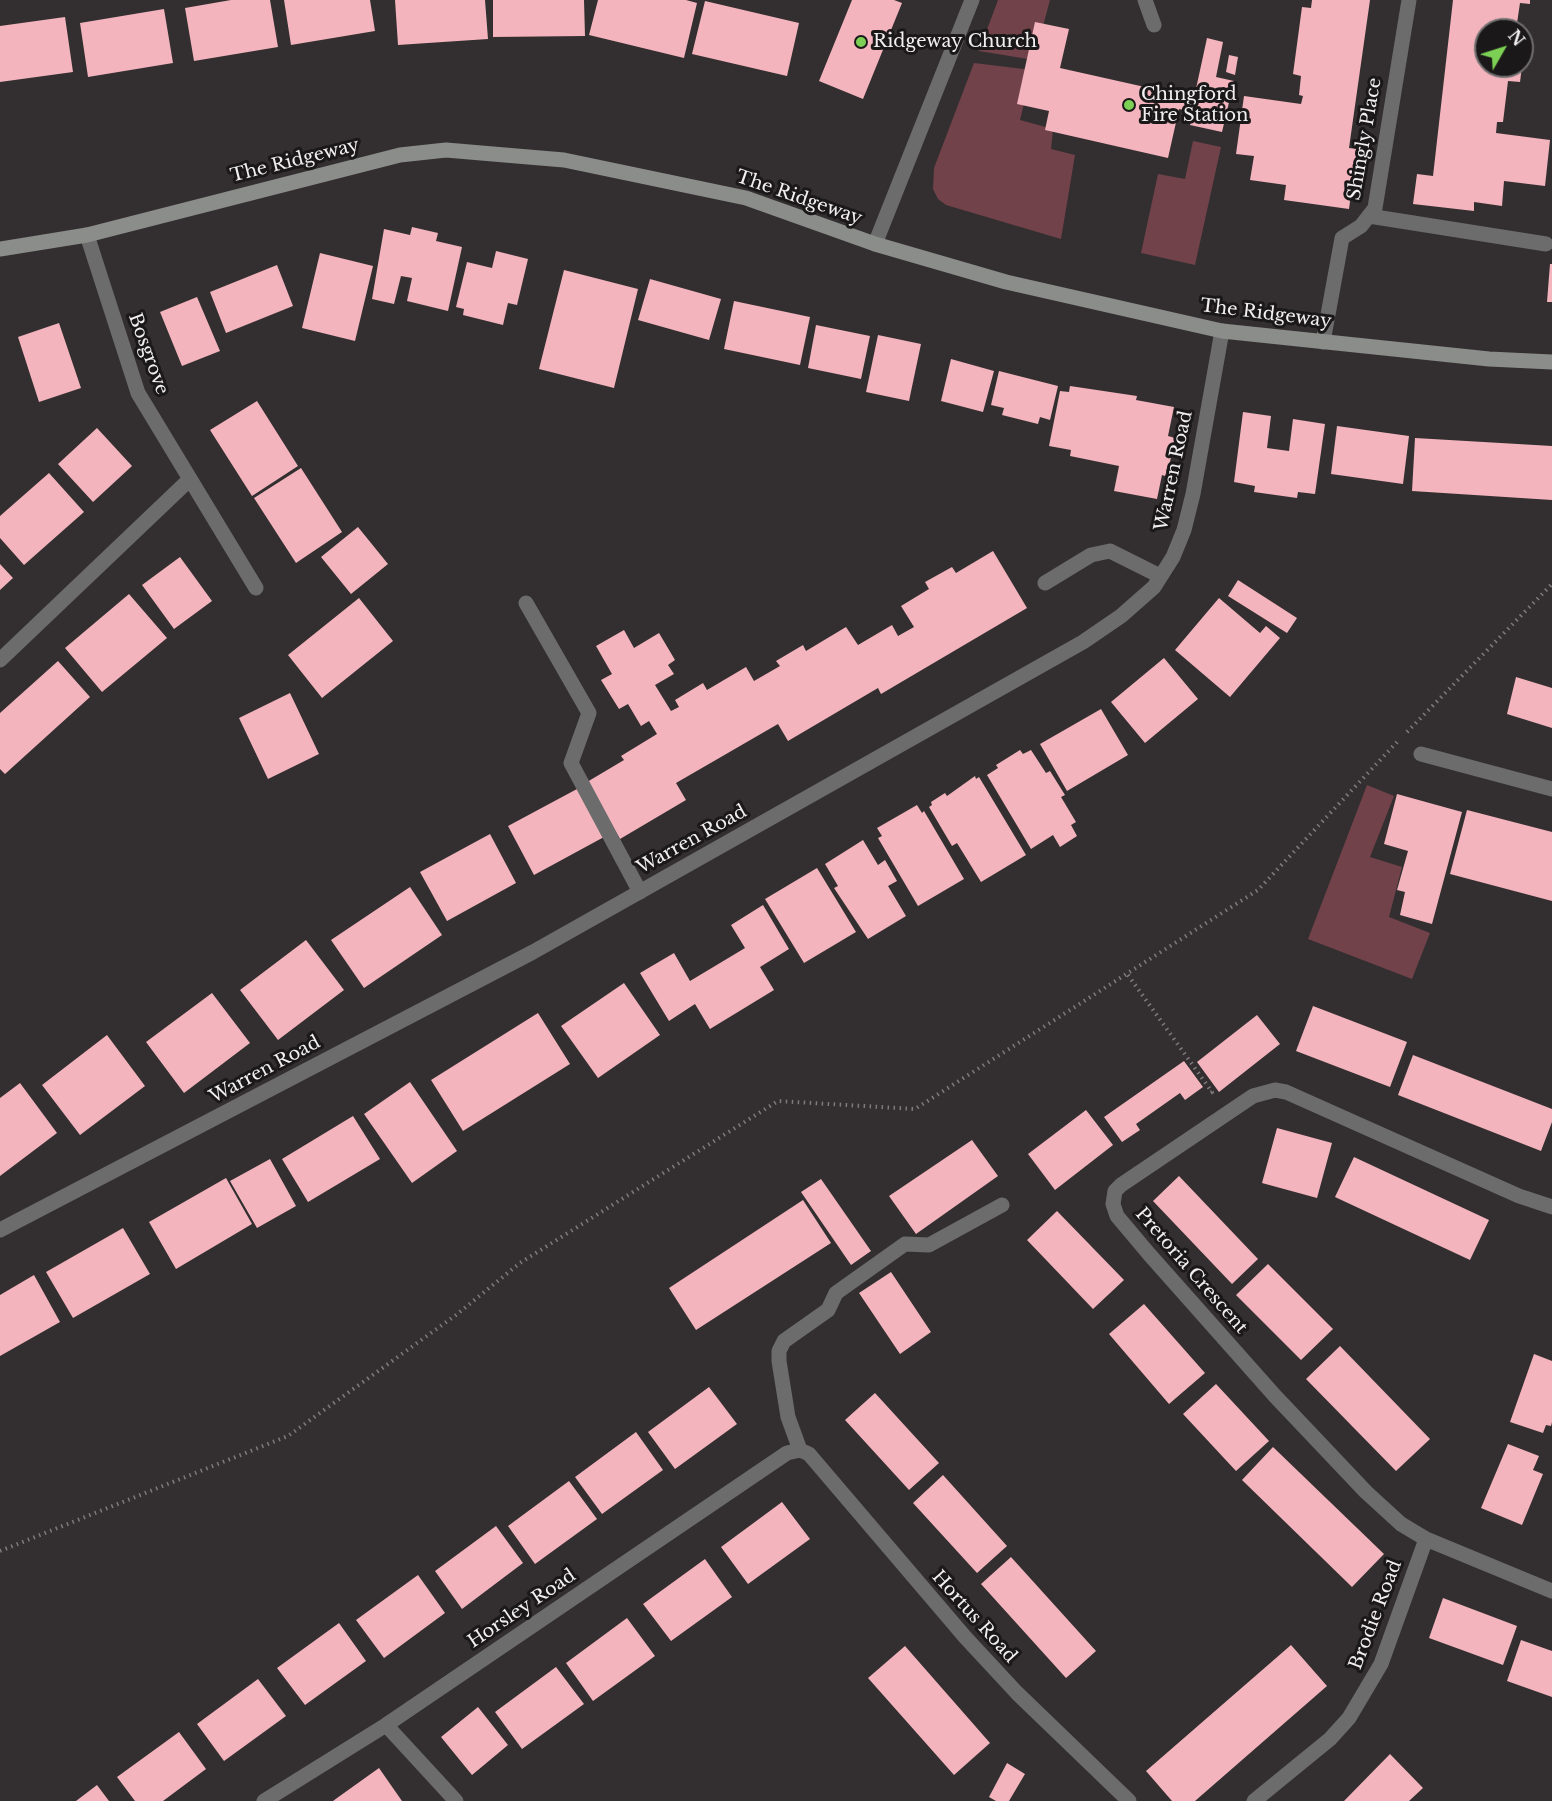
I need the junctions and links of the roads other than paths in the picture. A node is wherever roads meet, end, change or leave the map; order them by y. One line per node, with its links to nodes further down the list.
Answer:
1 (972, 0): 7 (street)
2 (1145, 0): 4 (street)
3 (1409, 0): 5 (street, Shingly Place)
4 (1154, 25)
5 (1369, 216): 8 (street); 11 (street, Shingly Place)
6 (87, 235): 7 (main road, The Ridgeway); 9 (main road, The Ridgeway); 13 (street, Bosgrove)
7 (874, 244): 10 (main road, The Ridgeway)
8 (1546, 244)
9 (0, 249)
10 (1222, 331): 11 (main road, The Ridgeway); 14 (street, Warren Road)
11 (1323, 342): 12 (main road, The Ridgeway)
12 (1552, 362)
13 (189, 480): 16 (street, Bosgrove); 18 (street)
14 (1160, 576): 15 (street); 21 (street, Warren Road)
15 (1045, 584)
16 (256, 588)
17 (526, 603): 21 (street)
18 (0, 660)
19 (1420, 754): 20 (street)
20 (1552, 789)
21 (640, 891): 24 (street, Warren Road)
22 (1002, 1204): 25 (street)
23 (1552, 1207): 26 (street, Pretoria Crescent)
24 (0, 1230)
25 (800, 1450): 28 (street, Horsley Road); 31 (street, Hortus Road)
26 (1426, 1539): 27 (street); 32 (street, Brodie Road)
27 (1551, 1588)
28 (386, 1725): 29 (street, Horsley Road); 30 (street)
29 (264, 1801)
30 (456, 1801)
31 (1129, 1801)
32 (1254, 1801)

